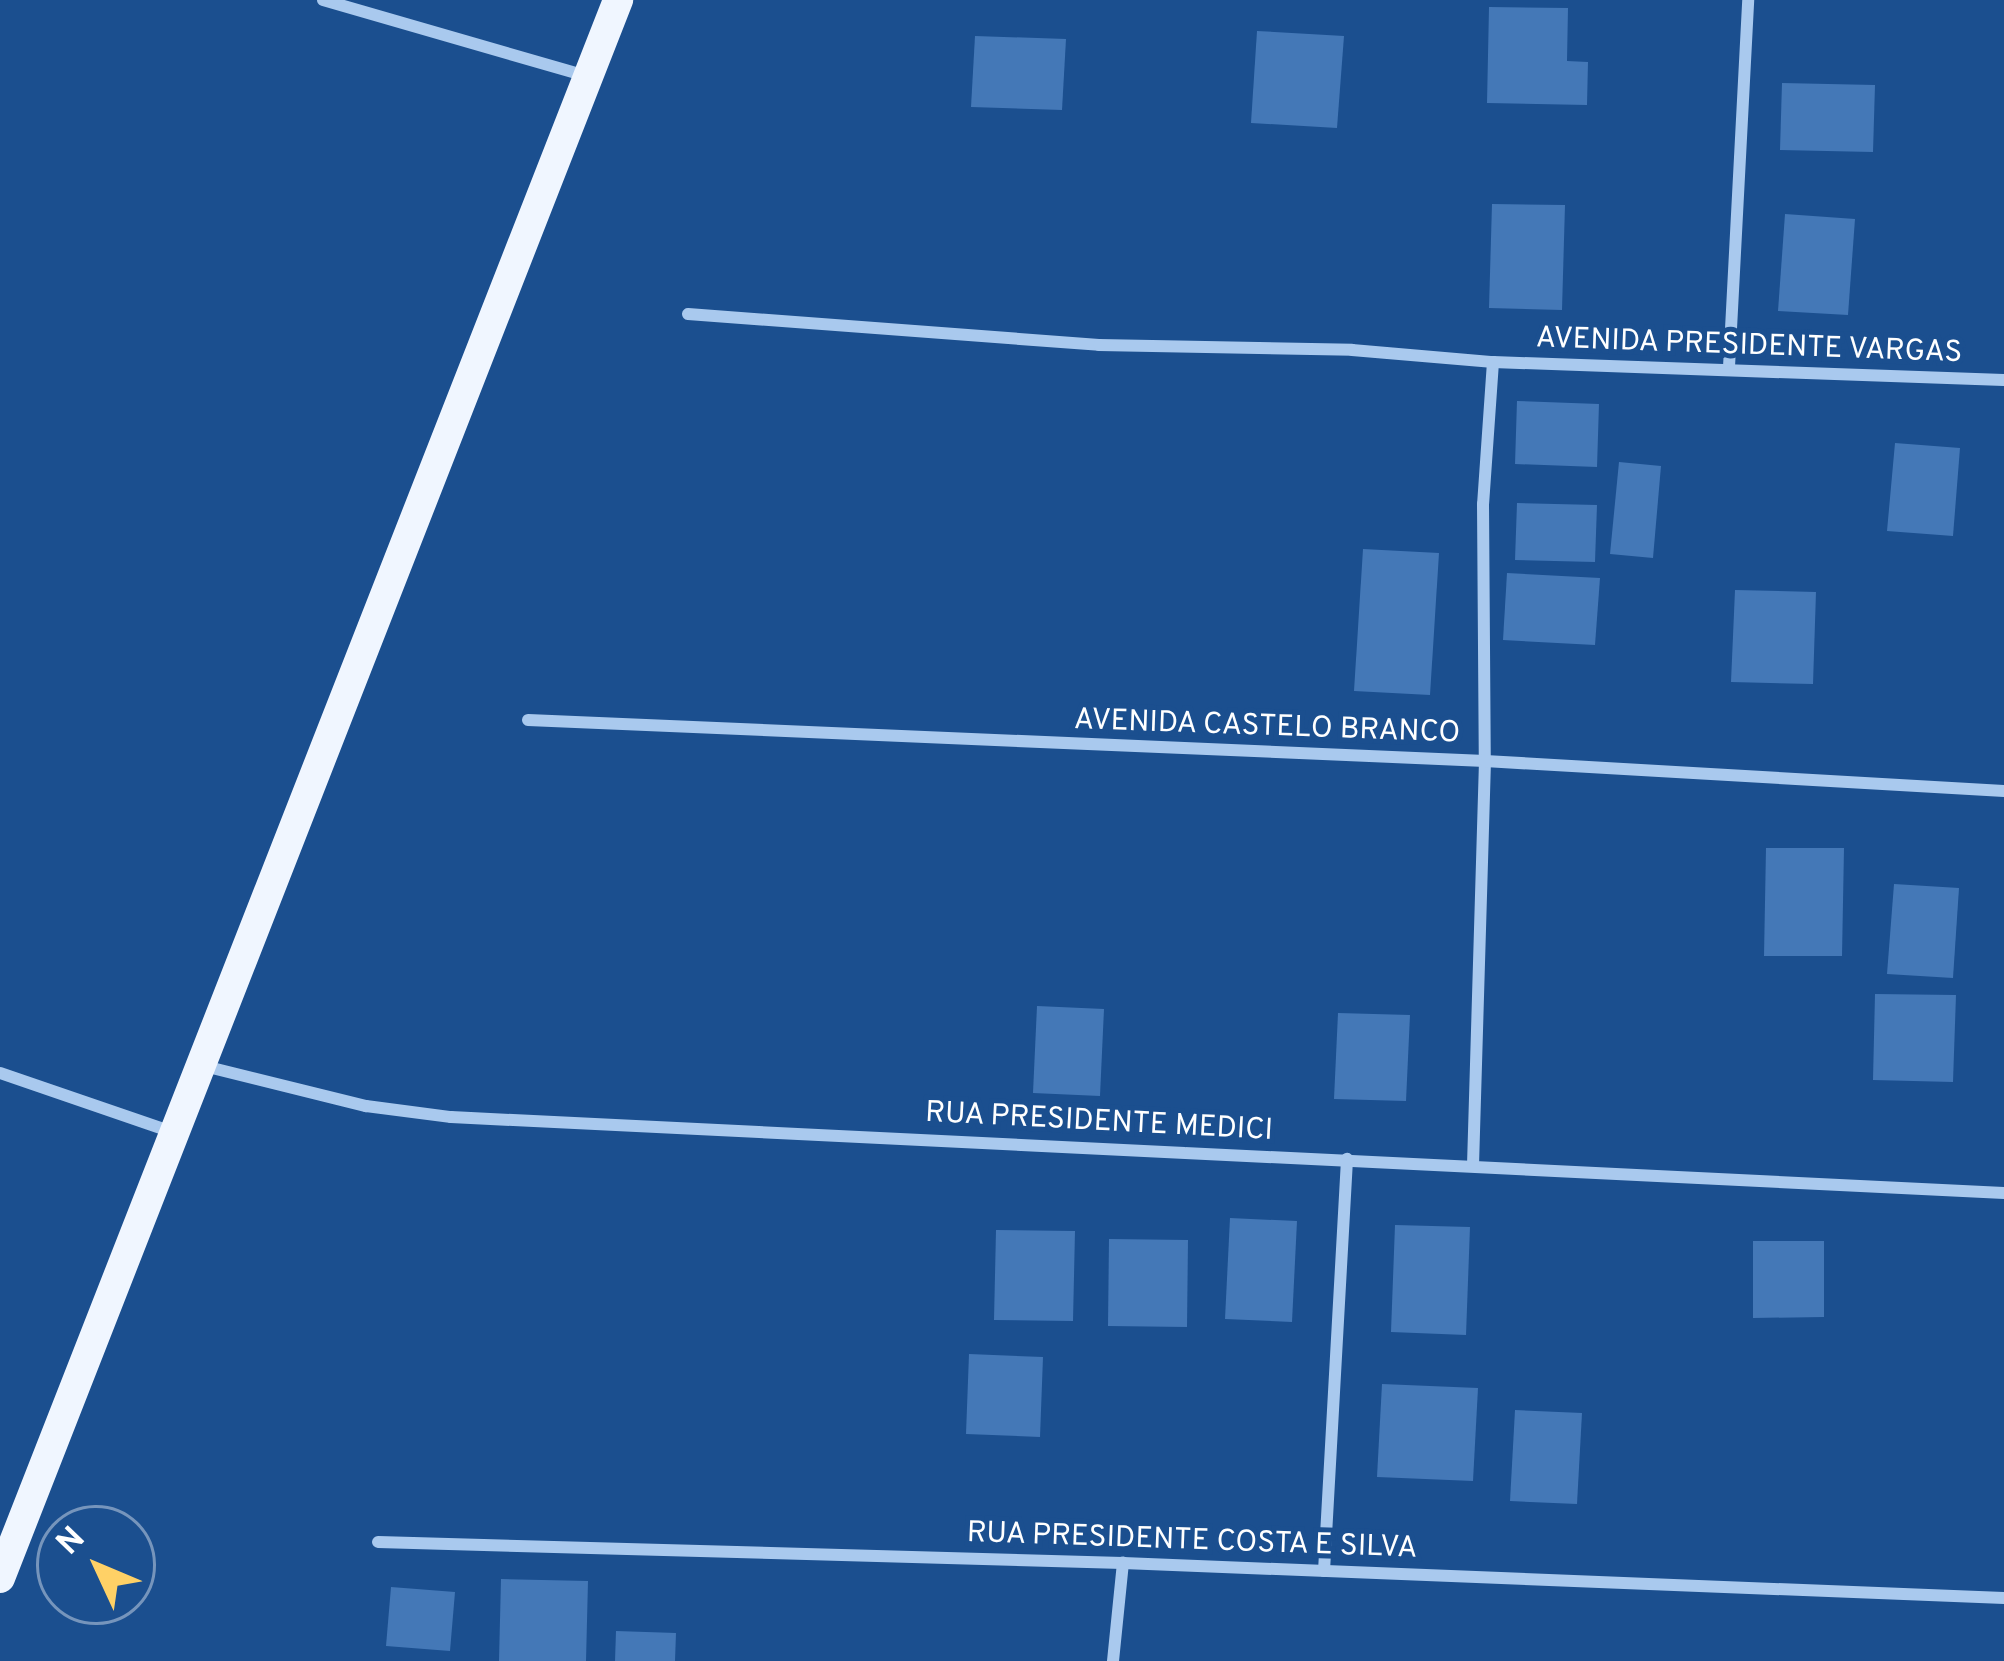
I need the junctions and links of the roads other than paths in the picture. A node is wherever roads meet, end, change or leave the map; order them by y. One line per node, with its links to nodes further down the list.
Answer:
1 (323, 0): 4 (street)
2 (618, 0): 4 (main road)
3 (1748, 0): 7 (street)
4 (588, 76): 12 (main road)
5 (688, 314): 6 (street, AVENIDA PRESIDENTE VARGAS)
6 (1493, 362): 7 (street, AVENIDA PRESIDENTE VARGAS); 10 (street)
7 (1729, 367): 8 (street, AVENIDA PRESIDENTE VARGAS)
8 (2004, 380)
9 (528, 720): 10 (street, AVENIDA CASTELO BRANCO)
10 (1484, 761): 11 (street, AVENIDA CASTELO BRANCO); 16 (street)
11 (2004, 791)
12 (197, 1064): 14 (main road); 15 (street, RUA PRESIDENTE MEDICI)
13 (0, 1073): 14 (street)
14 (173, 1132): 21 (main road)
15 (1347, 1159): 16 (street, RUA PRESIDENTE MEDICI); 20 (street)
16 (1473, 1165): 17 (street, RUA PRESIDENTE MEDICI)
17 (2004, 1192)
18 (378, 1542): 19 (street, RUA PRESIDENTE COSTA E SILVA)
19 (1123, 1563): 20 (street, RUA PRESIDENTE COSTA E SILVA); 23 (street)
20 (1324, 1570): 22 (street, RUA PRESIDENTE COSTA E SILVA)
21 (0, 1578)
22 (2004, 1598)
23 (1113, 1661)

